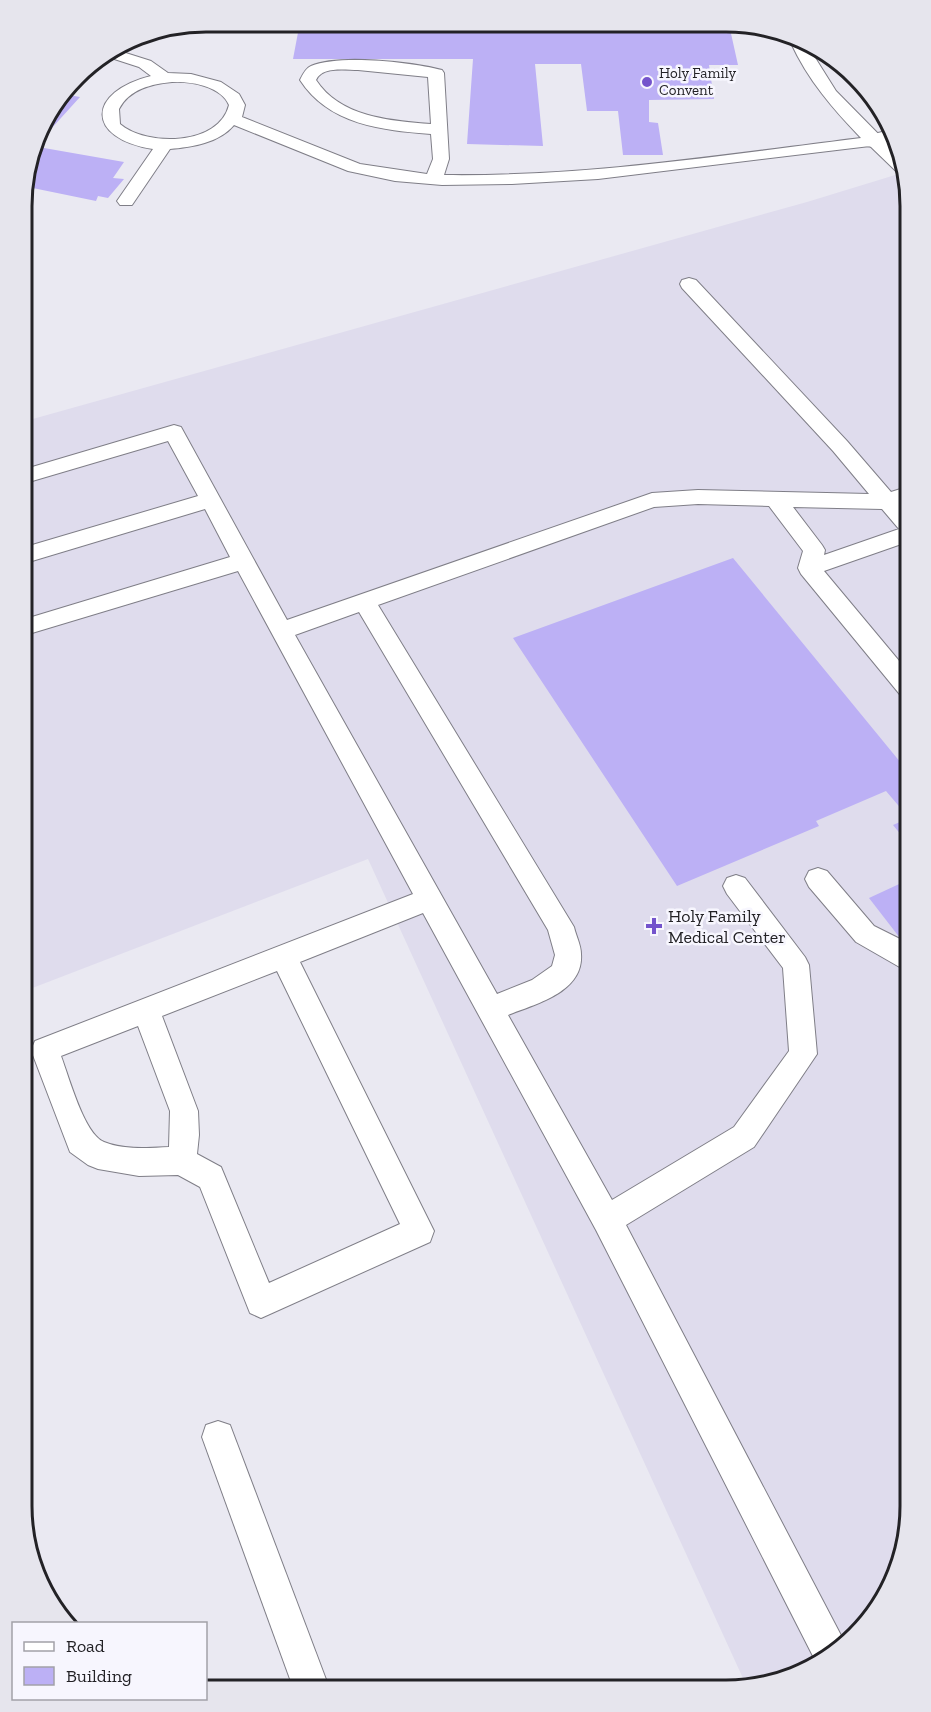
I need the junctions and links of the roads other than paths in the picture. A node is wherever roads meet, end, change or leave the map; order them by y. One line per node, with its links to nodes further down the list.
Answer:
1 (801, 48): 6 (lane)
2 (118, 55): 3 (lane)
3 (165, 78): 4 (lane); 7 (lane)
4 (232, 119): 7 (lane); 8 (lane)
5 (439, 130): 5 (lane); 8 (lane)
6 (884, 139): 8 (lane)
7 (165, 144): 9 (lane)
8 (434, 179)
9 (126, 201)
10 (689, 284): 15 (lane)
11 (32, 474): 14 (lane)
12 (900, 497): 15 (lane)
13 (775, 499): 15 (lane); 20 (lane); 21 (lane)
14 (211, 500): 18 (lane); 19 (lane)
15 (886, 502): 16 (lane)
16 (900, 517)
17 (900, 537): 20 (lane)
18 (32, 553)
19 (243, 561): 22 (lane); 23 (lane)
20 (809, 568): 24 (lane)
21 (364, 601): 23 (lane); 30 (lane)
22 (32, 625)
23 (281, 631): 27 (lane)
24 (900, 678)
25 (818, 879): 28 (lane)
26 (736, 886): 33 (lane)
27 (429, 899): 29 (lane); 30 (lane)
28 (899, 952)
29 (284, 956): 31 (lane); 32 (lane)
30 (490, 1009): 33 (lane)
31 (146, 1010): 32 (lane); 32 (lane)
32 (181, 1161)
33 (607, 1220): 35 (lane)
34 (218, 1437): 36 (lane)
35 (827, 1647)
36 (308, 1680)

